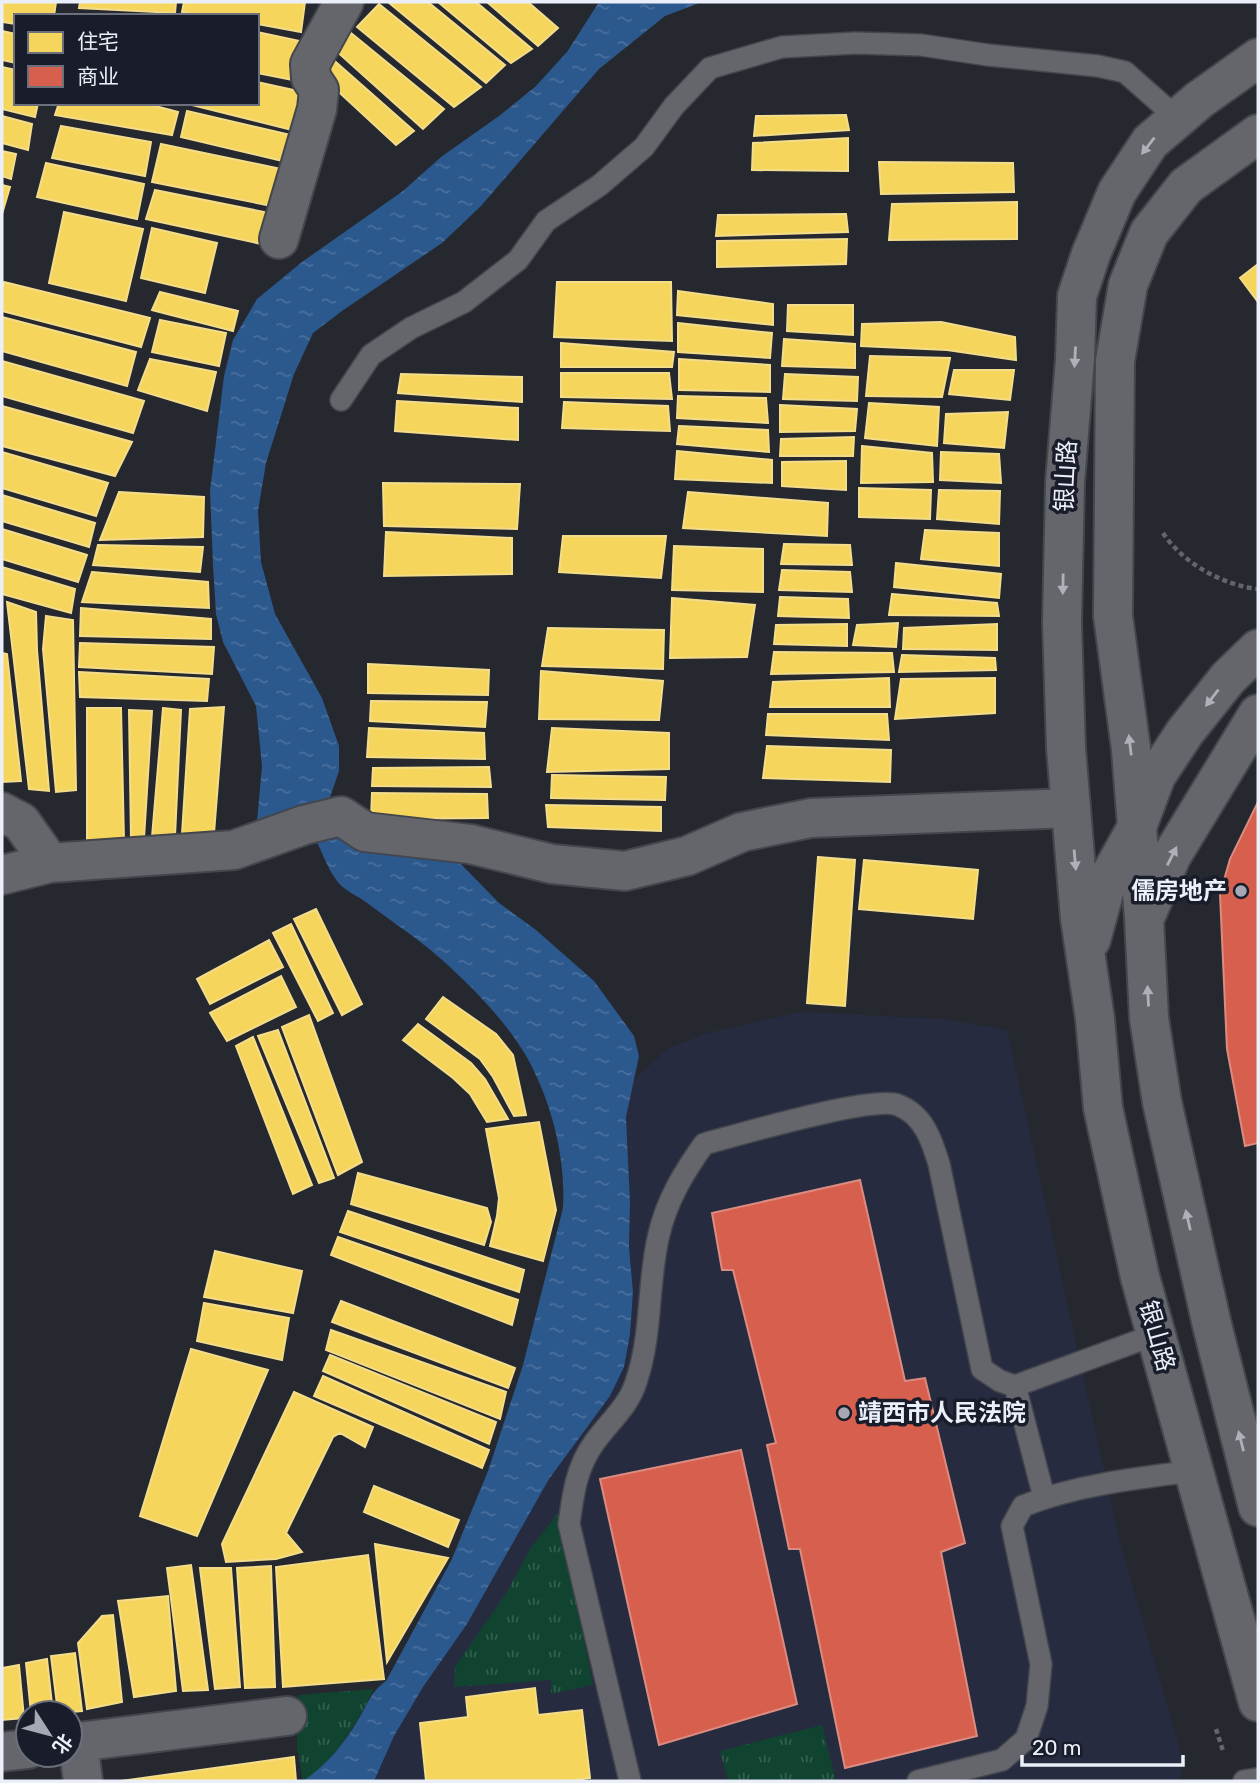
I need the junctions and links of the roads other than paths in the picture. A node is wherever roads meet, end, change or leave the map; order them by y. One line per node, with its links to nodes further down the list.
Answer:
1 (344, 2): 5 (main road)
2 (1258, 58): 3 (main road, 银山路)
3 (1177, 118): 6 (lane); 9 (main road, 银山路, one-way to 9)
4 (1258, 134): 11 (main road, 银山路, one-way to 4)
5 (279, 239)
6 (341, 400)
7 (1258, 649): 11 (main road, 银山路, one-way to 11)
8 (1258, 714): 14 (main road, 银山路, one-way to 8)
9 (1071, 808): 12 (main road); 15 (main road, 银山路, one-way to 15)
10 (2, 812): 12 (main road)
11 (1137, 827): 14 (main road, 银山路); 15 (main road, 银山路)
12 (50, 863): 13 (main road)
13 (2, 875)
14 (1144, 918): 20 (main road, 银山路, one-way to 14)
15 (1086, 964): 16 (main road, 银山路)
16 (1157, 1334): 17 (lane); 18 (main road, 银山路)
17 (1015, 1386): 19 (lane); 25 (lane)
18 (1194, 1471): 19 (lane); 21 (main road, 银山路)
19 (1044, 1497): 26 (lane)
20 (1258, 1507)
21 (1258, 1702)
22 (287, 1716): 23 (main road)
23 (84, 1741)
24 (1258, 1779): 27 (lane)
25 (630, 1781)
26 (918, 1781)
27 (1244, 1781)

